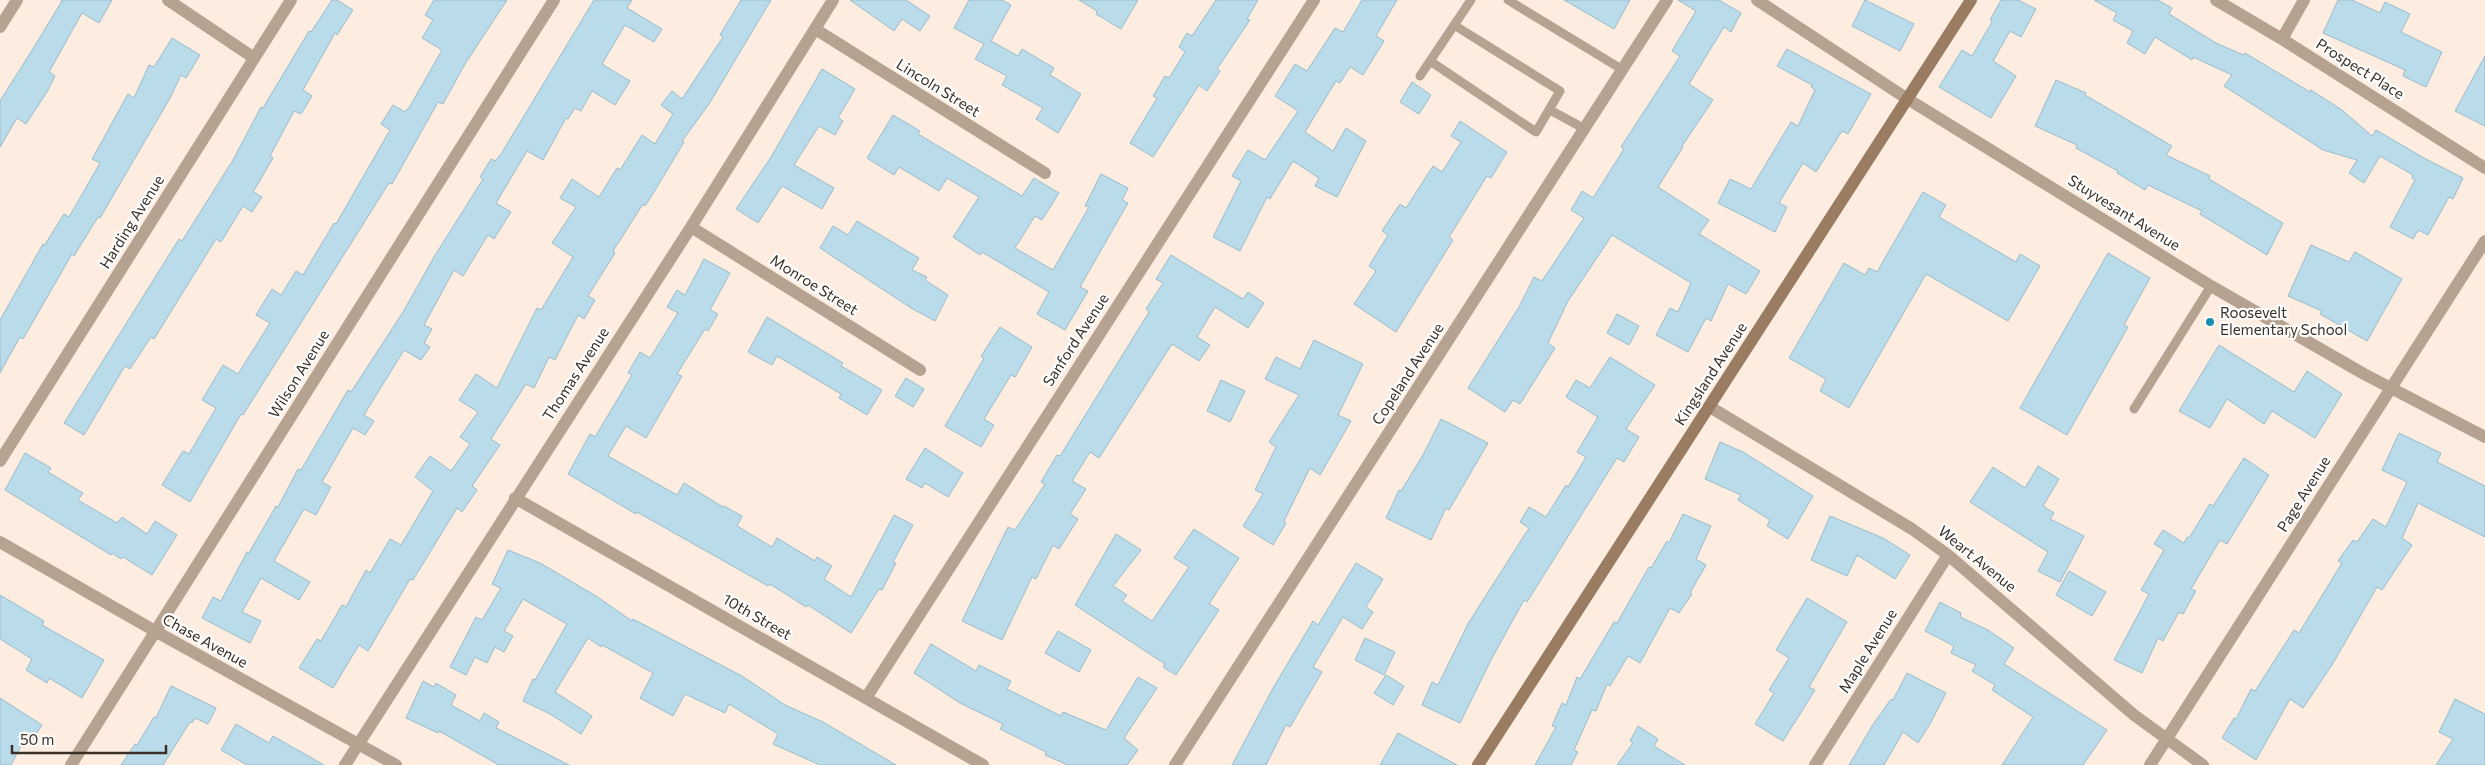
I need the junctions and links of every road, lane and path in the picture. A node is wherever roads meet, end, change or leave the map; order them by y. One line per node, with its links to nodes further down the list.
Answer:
1 (17, 0): 15 (street)
2 (168, 0): 18 (street)
3 (291, 0): 18 (street, Harding Avenue)
4 (554, 0): 39 (street, Wilson Avenue)
5 (833, 0): 16 (street, Thomas Avenue)
6 (1314, 0): 40 (street, Sanford Avenue)
7 (1471, 0): 14 (lane)
8 (1508, 0): 20 (lane)
9 (1667, 0): 20 (street, Copeland Avenue)
10 (1756, 0): 22 (street, Stuyvesant Avenue)
11 (1970, 0): 22 (main road, Kingsland Avenue)
12 (2216, 0): 17 (street, Prospect Place)
13 (2304, 0): 17 (street)
14 (1454, 26): 19 (lane); 23 (lane)
15 (0, 27)
16 (814, 29): 26 (street, Lincoln Street); 27 (street, Thomas Avenue)
17 (2282, 39): 25 (street, Prospect Place)
18 (254, 58): 35 (street, Harding Avenue)
19 (1430, 61): 21 (lane); 23 (lane)
20 (1623, 70): 24 (street, Copeland Avenue)
21 (1420, 76)
22 (1906, 98): 29 (street, Stuyvesant Avenue); 32 (main road, Kingsland Avenue)
23 (1550, 110): 24 (lane)
24 (1584, 129): 47 (street, Copeland Avenue)
25 (2485, 168)
26 (1044, 173)
27 (691, 227): 30 (street, Monroe Street); 36 (street, Thomas Avenue)
28 (2485, 241): 31 (street, Page Avenue)
29 (2212, 286): 31 (street, Stuyvesant Avenue); 33 (lane)
30 (920, 370)
31 (2390, 388): 34 (street, Stuyvesant Avenue); 41 (street, Page Avenue)
32 (1710, 407): 38 (street, Weart Avenue); 48 (main road, Kingsland Avenue)
33 (2134, 409)
34 (2485, 437)
35 (0, 461)
36 (515, 498): 40 (street, 10th Street); 42 (street, Thomas Avenue)
37 (0, 542): 39 (street, Chase Avenue)
38 (1948, 555): 41 (street, Weart Avenue); 49 (street, Maple Avenue)
39 (155, 631): 42 (street, Chase Avenue); 43 (street, Wilson Avenue)
40 (866, 698): 46 (street, 10th Street)
41 (2166, 740): 50 (street, Page Avenue); 51 (street, Weart Avenue)
42 (358, 744): 44 (street, Thomas Avenue); 45 (street, Chase Avenue)
43 (71, 765)
44 (346, 765)
45 (396, 765)
46 (983, 765)
47 (1175, 765)
48 (1478, 765)
49 (1815, 765)
50 (2150, 765)
51 (2203, 765)

